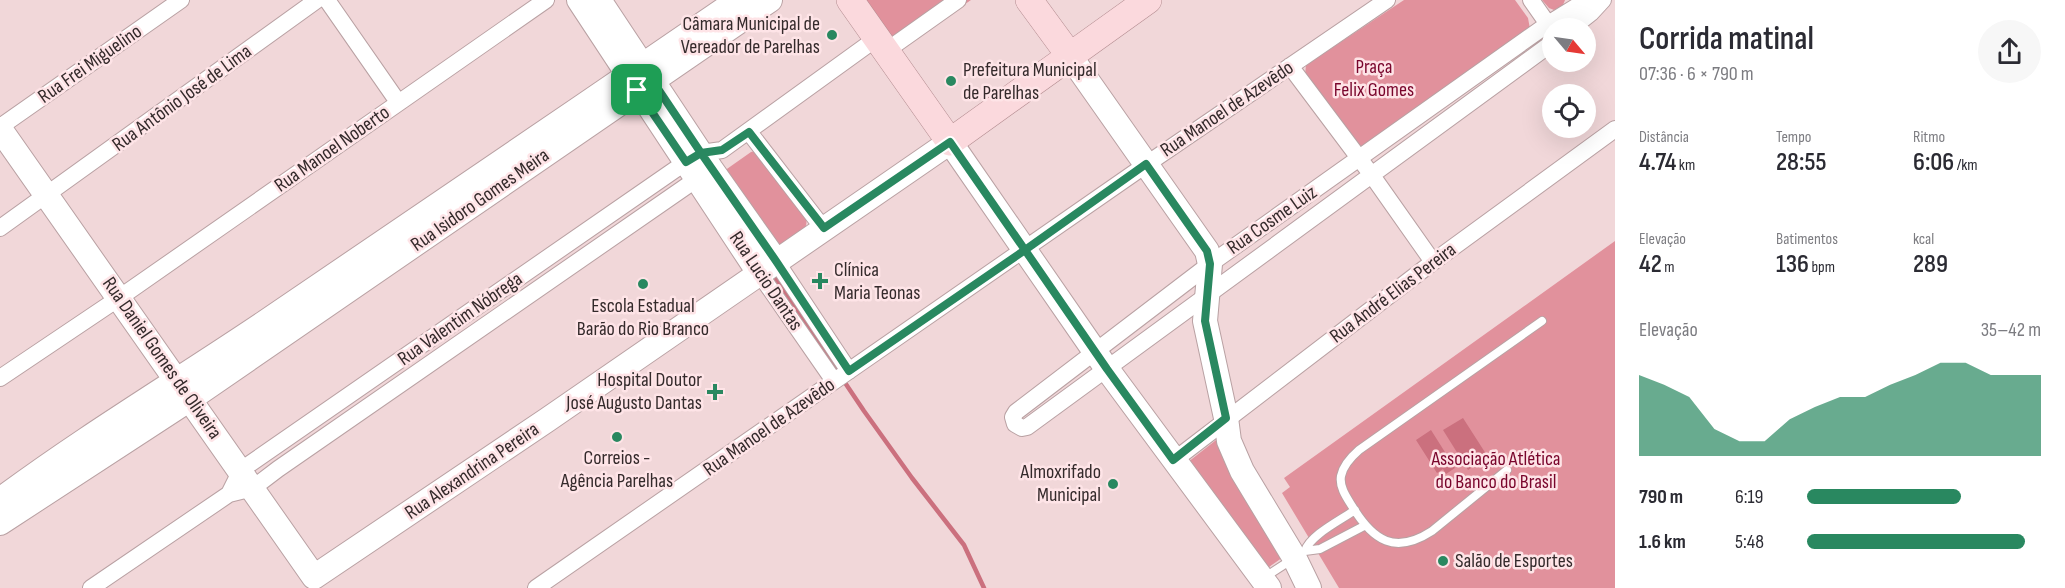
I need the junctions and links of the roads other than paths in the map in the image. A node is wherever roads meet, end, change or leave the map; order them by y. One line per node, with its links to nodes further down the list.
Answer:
1 (181, 0): 27 (street, Rua Frei Miguelino)
2 (317, 0): 35 (street, Rua Antônio José de Lima)
3 (327, 0): 26 (street)
4 (546, 0): 26 (street, Rua Manoel Noberto)
5 (579, 0): 25 (street, Rua Lucio Dantas)
6 (600, 0): 25 (street, Rua Lucio Dantas)
7 (738, 0): 25 (street, Rua Isidoro Gomes Meira)
8 (770, 0): 25 (street, Rua Isidoro Gomes Meira)
9 (850, 0): 21 (main road)
10 (958, 0): 21 (street, Rua Valentim Nóbrega)
11 (1029, 0): 23 (main road)
12 (1148, 0): 23 (main road)
13 (1387, 0): 24 (street, Rua Manoel de Azevêdo)
14 (1531, 0): 17 (street)
15 (1603, 0): 16 (street, Rua Cosme Luiz)
16 (1586, 4): 18 (street, Rua Cosme Luiz); 19 (street, Rua Cosme Luiz)
17 (1544, 18)
18 (1564, 18)
19 (1578, 18)
20 (1542, 32): 31 (street, Rua Cosme Luiz)
21 (881, 45): 29 (street, Rua Valentim Nóbrega); 30 (main road)
22 (1542, 50): 34 (street, Rua Cosme Luiz)
23 (1070, 56): 30 (main road); 33 (street)
24 (1290, 66): 31 (street); 33 (street, Rua Manoel de Azevêdo)
25 (640, 78): 32 (street, Rua Lucio Dantas); 49 (street, Rua Isidoro Gomes Meira)
26 (398, 102): 43 (street, Rua Manoel Noberto)
27 (0, 128): 35 (street, Rua Daniel Gomes de Oliveira)
28 (1615, 129): 39 (street, Rua André Elias Pereira)
29 (749, 132): 32 (street, Rua Valentim Nóbrega); 37 (street)
30 (950, 142): 37 (street, Rua Alexandrina Pereira); 38 (street)
31 (1358, 158): 34 (street); 40 (street, Rua Cosme Luiz)
32 (704, 163): 41 (street, Rua Lucio Dantas); 53 (street, Rua Valentim Nóbrega)
33 (1146, 164): 38 (street, Rua Manoel de Azevêdo); 40 (street)
34 (1371, 174): 39 (street); 42 (street, Rua Cosme Luiz)
35 (47, 195): 36 (street, Rua Antônio José de Lima); 43 (street, Rua Daniel Gomes de Oliveira)
36 (0, 228)
37 (824, 228): 41 (street, Rua Alexandrina Pereira)
38 (1025, 250): 45 (street); 46 (street, Rua Manoel de Azevêdo)
39 (1433, 262): 50 (street, Rua André Elias Pereira)
40 (1210, 264): 42 (street); 45 (street, Rua Cosme Luiz)
41 (768, 267): 46 (street, Rua Lucio Dantas); 48 (street, Rua Lucio Dantas); 59 (street, Rua Alexandrina Pereira)
42 (1206, 296): 45 (street, Rua Cosme Luiz); 50 (street)
43 (119, 298): 47 (street, Rua Manoel Noberto); 49 (street, Rua Daniel Gomes de Oliveira)
44 (1542, 321): 55 (lane)
45 (1101, 360): 45 (street, Rua Cosme Luiz); 51 (street)
46 (849, 371): 48 (street, Rua Manoel de Azevêdo)
47 (0, 378)
48 (834, 381): 62 (street, Rua Manoel de Azevêdo)
49 (184, 390): 53 (street, Rua Daniel Gomes de Oliveira); 54 (street); 56 (street)
50 (1226, 418): 51 (street, Rua André Elias Pereira); 58 (street)
51 (1173, 460): 60 (street)
52 (1507, 470): 57 (lane)
53 (247, 479): 59 (street, Rua Daniel Gomes de Oliveira); 61 (street, Rua Valentim Nóbrega)
54 (0, 500)
55 (1354, 510): 57 (lane); 58 (lane)
56 (0, 523)
57 (1364, 526): 58 (lane)
58 (1299, 554): 60 (lane); 63 (street)
59 (319, 582)
60 (1266, 583)
61 (91, 588)
62 (536, 588)
63 (1309, 588)

